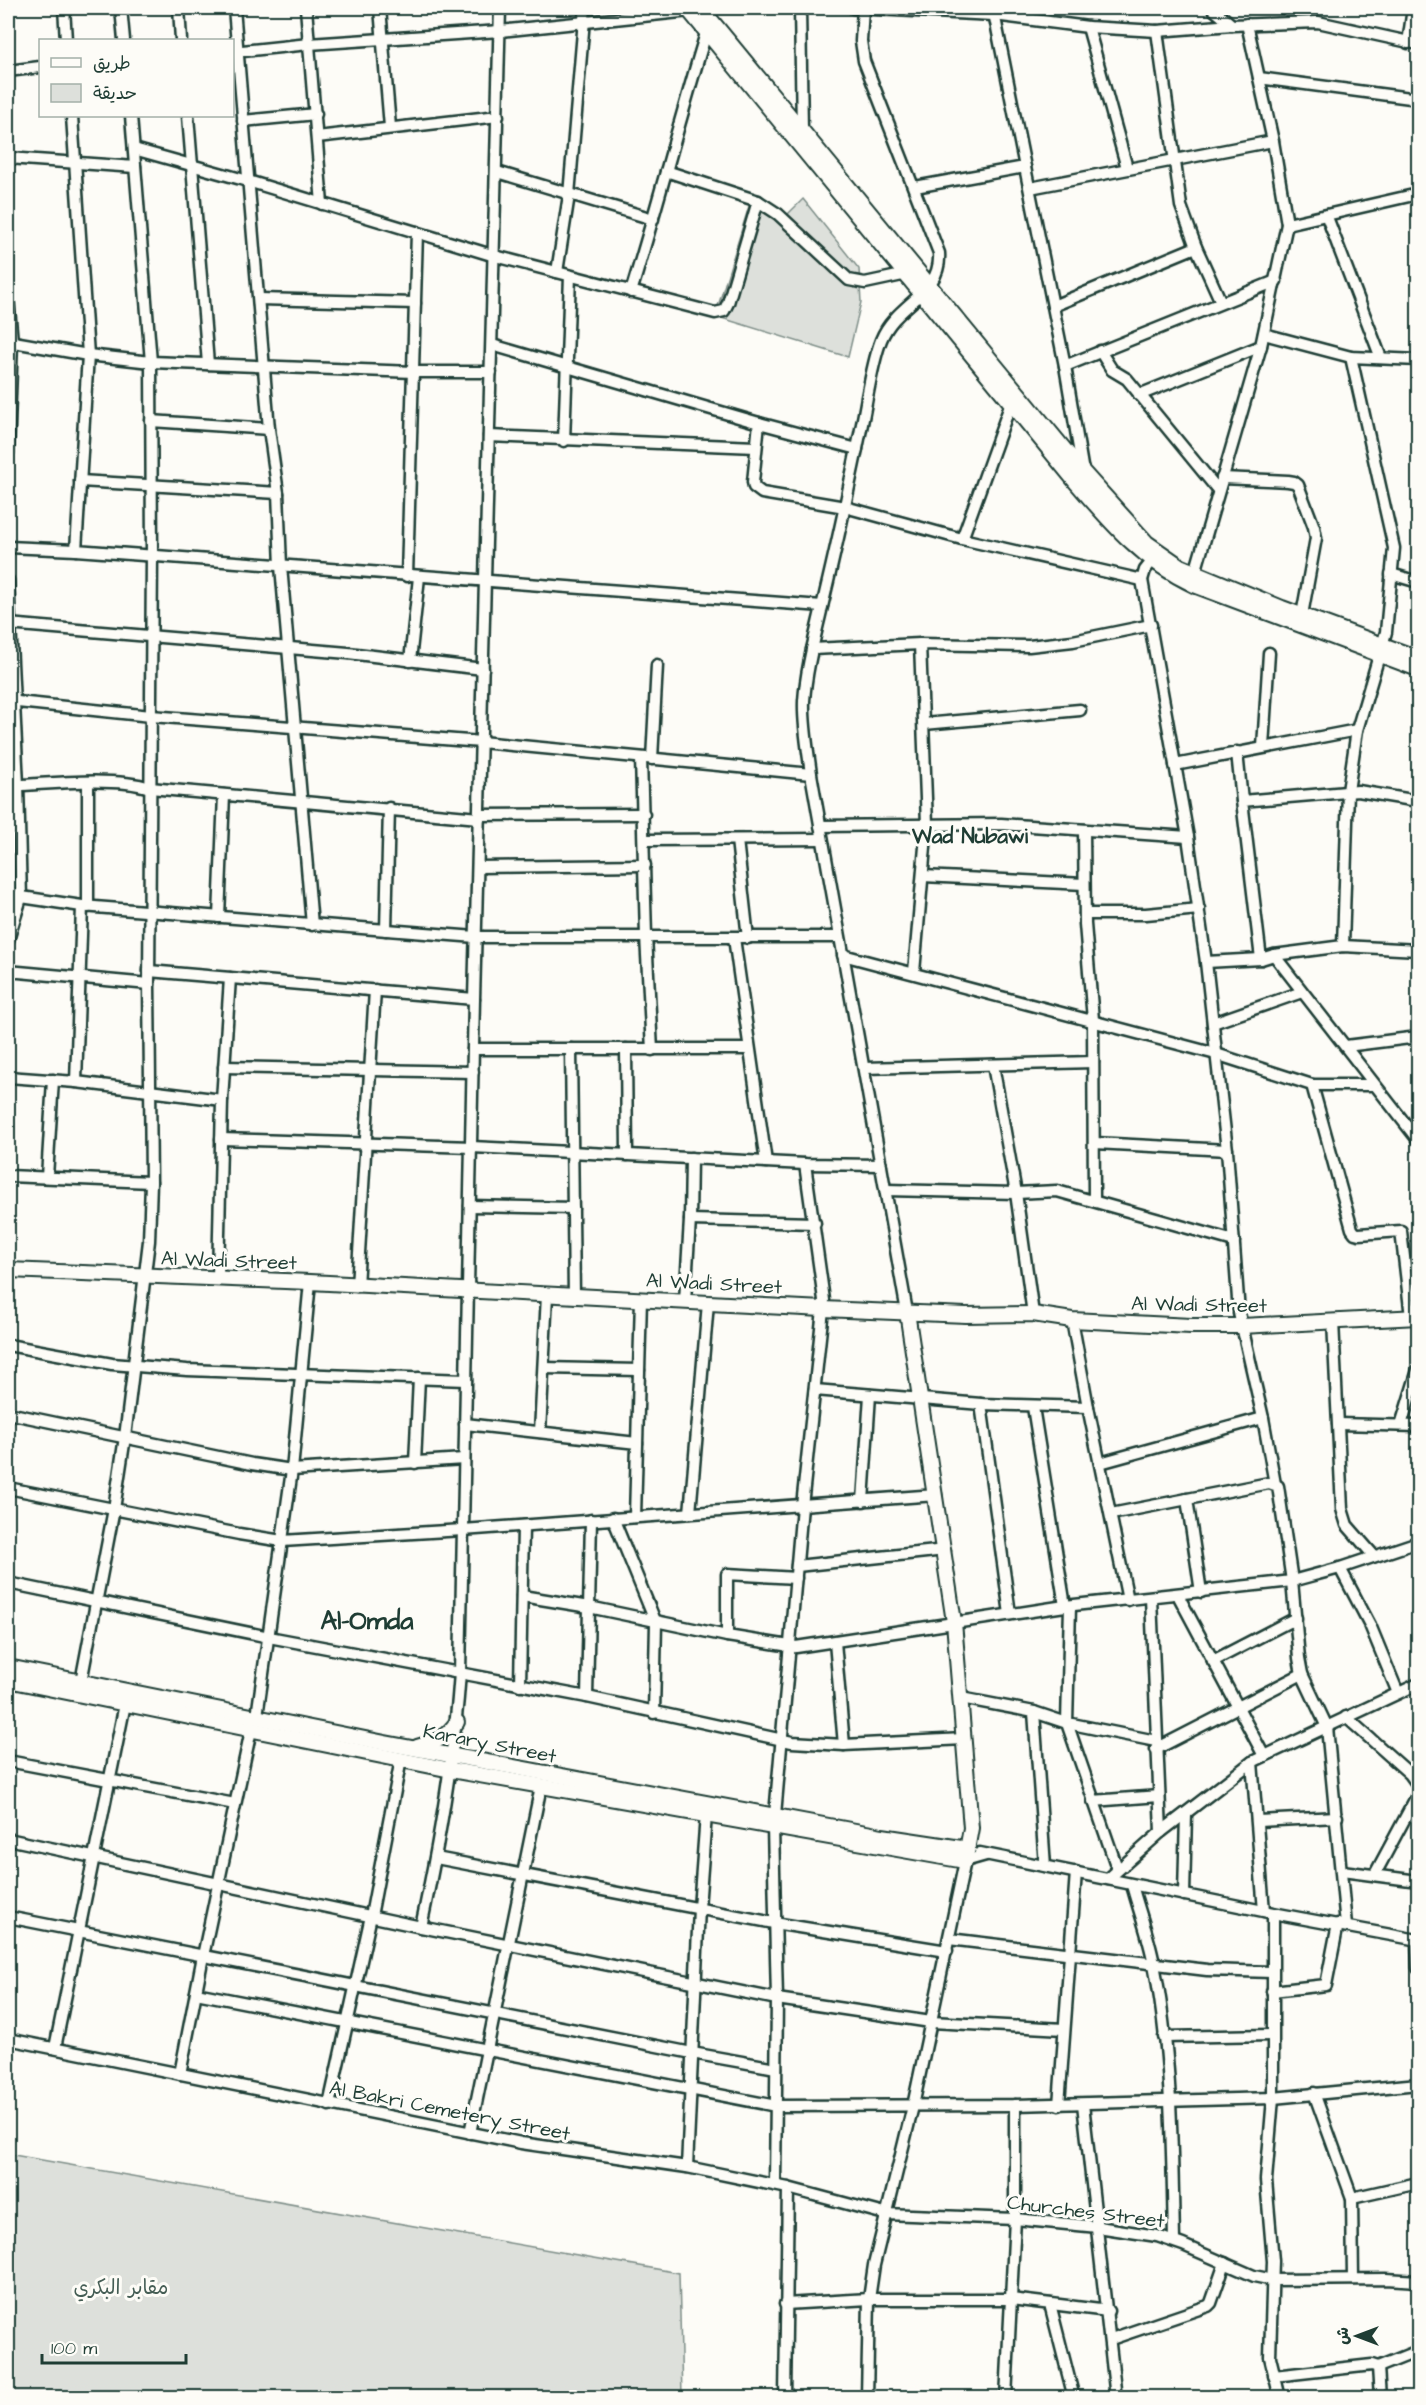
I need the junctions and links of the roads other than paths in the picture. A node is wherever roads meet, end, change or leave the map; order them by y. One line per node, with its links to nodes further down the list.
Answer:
1 (64, 8): 23 (street)
2 (121, 8): 24 (street)
3 (178, 8): 25 (street)
4 (234, 8): 29 (street)
5 (306, 8): 27 (street)
6 (380, 8): 26 (street)
7 (500, 8): 21 (street)
8 (585, 8): 16 (street)
9 (800, 8): 41 (street)
10 (853, 8): 11 (street)
11 (863, 8): 15 (street); 55 (street)
12 (1212, 8): 18 (street)
13 (1413, 8): 28 (street)
14 (693, 9): 16 (street); 20 (main road); 41 (main road)
15 (994, 11): 19 (street); 50 (street)
16 (583, 21): 21 (street); 58 (street)
17 (1247, 24): 18 (street); 28 (street); 32 (street)
18 (1232, 25): 22 (street)
19 (1088, 27): 22 (street); 51 (street)
20 (707, 30): 52 (street); 68 (main road)
21 (500, 31): 26 (street); 35 (street)
22 (1157, 32): 46 (street)
23 (66, 39)
24 (124, 39)
25 (181, 39)
26 (382, 39): 27 (street); 40 (street)
27 (309, 44): 29 (street); 34 (street)
28 (1413, 44)
29 (235, 52): 39 (street)
30 (39, 67): 31 (street)
31 (8, 70)
32 (1259, 78): 33 (street); 43 (street)
33 (1419, 99)
34 (316, 114): 39 (street); 42 (street)
35 (498, 116): 40 (street); 53 (street)
36 (72, 117): 47 (street)
37 (131, 117): 44 (street)
38 (188, 117): 48 (street)
39 (243, 121): 54 (street)
40 (390, 128): 42 (street)
41 (802, 130): 71 (main road)
42 (317, 137): 60 (street)
43 (1274, 141): 46 (street); 63 (street)
44 (134, 149): 48 (street); 49 (street)
45 (8, 158): 47 (street)
46 (1174, 160): 51 (street); 65 (street)
47 (76, 163): 49 (street); 83 (street)
48 (193, 165): 54 (street); 88 (street)
49 (135, 167): 87 (street)
50 (1025, 167): 55 (street); 56 (street)
51 (1127, 168): 56 (street)
52 (666, 171): 59 (street); 62 (street)
53 (497, 172): 58 (street); 66 (street)
54 (248, 181): 60 (street); 74 (street)
55 (915, 187): 71 (street)
56 (1030, 188): 77 (street)
57 (1419, 194): 61 (street)
58 (569, 195): 62 (street); 67 (street)
59 (758, 201): 68 (street); 72 (street)
60 (322, 204): 64 (street)
61 (1327, 217): 63 (street); 85 (street)
62 (653, 219): 72 (street)
63 (1287, 224): 70 (street)
64 (417, 232): 66 (street); 76 (street)
65 (1196, 247): 75 (street); 77 (street)
66 (495, 256): 67 (street); 80 (street)
67 (557, 272): 69 (street)
68 (907, 274): 71 (main road)
69 (570, 276): 72 (street); 91 (street)
70 (1276, 281): 75 (street); 78 (street)
71 (926, 289): 95 (main road); 102 (street); 104 (main road)
72 (631, 292)
73 (8, 296): 79 (street)
74 (259, 299): 76 (street); 90 (street)
75 (1221, 302): 82 (street)
76 (415, 303): 92 (street)
77 (1053, 306): 89 (street)
78 (1264, 334): 81 (street); 84 (street)
79 (10, 341): 83 (street); 103 (street)
80 (492, 345): 91 (street); 93 (street)
81 (1261, 346): 94 (street); 105 (street)
82 (1100, 351): 89 (street); 94 (street)
83 (88, 355): 87 (street); 106 (street)
84 (1351, 357): 85 (street); 118 (street)
85 (1381, 358): 86 (street)
86 (1419, 360)
87 (151, 362): 88 (street); 96 (street)
88 (208, 364): 90 (street)
89 (1065, 366): 104 (street)
90 (264, 367): 92 (street); 98 (street)
91 (566, 367): 97 (street); 100 (street)
92 (414, 372): 93 (street); 119 (street)
93 (491, 372): 99 (street)
94 (1139, 395): 108 (street)
95 (1011, 403): 111 (street); 115 (main road)
96 (151, 421): 98 (street); 107 (street)
97 (759, 423): 101 (street); 102 (street)
98 (269, 429): 109 (street)
99 (489, 436): 100 (street); 122 (street)
100 (564, 441): 101 (street)
101 (756, 447): 110 (street)
102 (857, 449): 110 (street)
103 (8, 453)
104 (1083, 472): 115 (main road)
105 (1222, 478): 108 (street); 126 (street)
106 (80, 481): 107 (street); 113 (street)
107 (152, 486): 109 (street); 114 (street)
108 (1218, 490): 117 (street)
109 (278, 493): 116 (street)
110 (845, 507): 111 (street); 125 (street)
111 (962, 539): 123 (street)
112 (8, 547): 113 (street)
113 (76, 550): 114 (street)
114 (152, 554): 116 (street); 129 (street)
115 (1155, 557): 117 (main road); 123 (street); 133 (main road)
116 (282, 566): 119 (street); 131 (street)
117 (1195, 573): 126 (main road)
118 (1391, 574): 124 (street); 133 (street)
119 (407, 576): 120 (street)
120 (419, 576): 122 (street); 136 (street)
121 (8, 580): 127 (street)
122 (486, 580): 125 (street); 138 (street)
123 (1142, 580): 128 (street)
124 (1419, 582)
125 (822, 606): 132 (street)
126 (1302, 615): 133 (main road)
127 (9, 625): 129 (street); 140 (street)
128 (1151, 625): 130 (street); 150 (street)
129 (151, 637): 131 (street); 142 (street)
130 (920, 644): 132 (street); 143 (street)
131 (290, 649): 136 (street); 144 (street)
132 (812, 649): 151 (street)
133 (1381, 650): 135 (main road); 139 (main road); 145 (street)
134 (1269, 653): 147 (street)
135 (1419, 658)
136 (410, 661): 138 (street)
137 (657, 665): 149 (street)
138 (483, 669): 146 (street)
139 (1419, 669)
140 (11, 701): 142 (street); 153 (street)
141 (1080, 710): 143 (street)
142 (151, 716): 144 (street); 154 (street)
143 (924, 724): 163 (street)
144 (296, 726): 146 (street); 159 (street)
145 (1357, 730): 147 (street); 155 (street)
146 (481, 742): 149 (street); 162 (street)
147 (1263, 747): 148 (street)
148 (1237, 752): 150 (street); 157 (street)
149 (646, 759): 151 (street); 161 (street)
150 (1176, 765): 166 (street)
151 (811, 774): 164 (street)
152 (88, 782): 153 (street); 154 (street); 176 (street)
153 (13, 786): 175 (street)
154 (150, 788): 156 (street); 178 (street)
155 (1348, 791): 157 (street); 158 (street); 189 (street)
156 (224, 795): 159 (street); 180 (street)
157 (1242, 801): 193 (street)
158 (1419, 801)
159 (302, 802): 160 (street); 181 (street)
160 (389, 808): 162 (street); 182 (street)
161 (644, 814): 162 (street); 168 (street)
162 (479, 816): 171 (street)
163 (927, 824): 164 (street); 165 (street); 172 (street)
164 (820, 826): 167 (street)
165 (1084, 830): 166 (street); 173 (street)
166 (1188, 837): 177 (street)
167 (822, 838): 169 (street); 185 (street)
168 (645, 840): 169 (street); 170 (street)
169 (737, 840): 187 (street)
170 (645, 866): 171 (street); 183 (street)
171 (478, 867): 184 (street)
172 (923, 876): 173 (street); 197 (street)
173 (1084, 884): 179 (street)
174 (8, 895): 175 (street)
175 (21, 898): 176 (street); 188 (street)
176 (85, 907): 178 (street); 198 (street)
177 (1199, 909): 179 (street); 194 (street)
178 (149, 912): 180 (street); 196 (street)
179 (1085, 914): 204 (street)
180 (219, 917): 181 (street)
181 (312, 925): 182 (street)
182 (386, 930): 184 (street)
183 (646, 936): 184 (street); 186 (street); 212 (street)
184 (476, 937): 203 (street)
185 (839, 937): 187 (street); 191 (street)
186 (734, 938): 187 (street); 211 (street)
187 (747, 938)
188 (8, 940)
189 (1343, 946): 190 (street); 192 (street)
190 (1419, 950)
191 (843, 955): 197 (street); 217 (street)
192 (1274, 955): 193 (street); 202 (street)
193 (1262, 958): 194 (street)
194 (1206, 962): 205 (street)
195 (8, 970): 198 (street)
196 (149, 971): 199 (street); 200 (street)
197 (914, 972): 204 (street)
198 (80, 978): 200 (street); 222 (street)
199 (230, 978): 201 (street); 216 (street)
200 (149, 984): 225 (street)
201 (375, 990): 203 (street); 218 (street)
202 (1302, 992): 205 (street); 207 (street)
203 (474, 999): 208 (street)
204 (1093, 1020): 213 (street); 214 (street)
205 (1213, 1023): 213 (street)
206 (1419, 1037): 207 (street)
207 (1346, 1046): 224 (street)
208 (473, 1049): 209 (street); 219 (street)
209 (571, 1049): 210 (street); 233 (street)
210 (626, 1049): 212 (street); 234 (street)
211 (749, 1049): 212 (street); 236 (street)
212 (652, 1050)
213 (1216, 1054): 223 (street); 232 (street)
214 (1093, 1062): 215 (street); 229 (street)
215 (993, 1065): 217 (street); 243 (street)
216 (224, 1067): 218 (street); 226 (street)
217 (864, 1068): 238 (street)
218 (370, 1070): 219 (street); 230 (street)
219 (473, 1072): 231 (street)
220 (8, 1077): 221 (street)
221 (53, 1080): 222 (street); 240 (street)
222 (76, 1082): 225 (street)
223 (1312, 1085): 224 (street); 264 (street)
224 (1374, 1086): 228 (street)
225 (150, 1091): 226 (street); 241 (street)
226 (222, 1100): 227 (street)
227 (221, 1139): 230 (street); 252 (street)
228 (1419, 1140)
229 (1095, 1143): 232 (street); 244 (street)
230 (366, 1145): 231 (street); 254 (street)
231 (472, 1147): 233 (street); 245 (street)
232 (1227, 1150): 249 (street)
233 (573, 1152): 234 (street); 246 (street)
234 (627, 1155): 235 (street)
235 (691, 1158): 236 (street); 247 (street)
236 (766, 1162): 237 (street)
237 (805, 1164): 238 (street); 248 (street)
238 (881, 1165): 242 (street)
239 (8, 1176): 240 (street)
240 (47, 1177): 241 (street)
241 (151, 1182): 251 (street)
242 (886, 1190): 243 (street); 262 (street)
243 (1016, 1193): 244 (street); 263 (street)
244 (1094, 1200): 249 (street)
245 (470, 1206): 246 (street); 255 (street)
246 (573, 1208): 257 (street)
247 (690, 1220): 248 (street); 259 (street)
248 (815, 1222): 261 (street)
249 (1234, 1241): 267 (street)
250 (8, 1270): 251 (main road, Al Wadi Street)
251 (145, 1276): 252 (main road, Al Wadi Street); 269 (street)
252 (218, 1278): 253 (main road, Al Wadi Street)
253 (310, 1282): 254 (main road, Al Wadi Street); 273 (street)
254 (357, 1286): 255 (main road, Al Wadi Street)
255 (468, 1290): 256 (main road, Al Wadi Street); 275 (street)
256 (547, 1295): 257 (main road, Al Wadi Street); 270 (street)
257 (574, 1297): 258 (main road, Al Wadi Street)
258 (641, 1299): 259 (main road, Al Wadi Street); 271 (street)
259 (685, 1301): 260 (main road, Al Wadi Street)
260 (708, 1303): 261 (main road, Al Wadi Street); 302 (street)
261 (824, 1309): 262 (main road, Al Wadi Street); 276 (street)
262 (908, 1312): 263 (main road, Al Wadi Street); 278 (main road)
263 (1033, 1314): 265 (main road, Al Wadi Street)
264 (1415, 1317): 266 (main road, Al Wadi Street)
265 (1072, 1320): 267 (main road, Al Wadi Street); 281 (street)
266 (1333, 1321): 267 (main road, Al Wadi Street); 285 (street)
267 (1242, 1326): 283 (street)
268 (8, 1346): 269 (street)
269 (135, 1366): 273 (street); 289 (street)
270 (544, 1368): 271 (street); 288 (street)
271 (639, 1370): 290 (street)
272 (1419, 1370): 286 (street)
273 (302, 1374): 274 (street); 294 (street)
274 (419, 1378): 275 (street); 292 (street)
275 (466, 1380): 284 (street)
276 (815, 1390): 277 (street); 300 (street)
277 (870, 1395): 278 (street); 299 (street)
278 (921, 1399): 279 (street); 297 (main road)
279 (981, 1404): 280 (street); 326 (street)
280 (1033, 1407): 281 (street); 324 (street)
281 (1088, 1407): 293 (street)
282 (8, 1413): 289 (street)
283 (1263, 1418): 293 (street); 295 (street)
284 (465, 1424): 288 (street); 291 (street)
285 (1338, 1424): 286 (street); 312 (street)
286 (1401, 1425): 287 (street)
287 (1419, 1426)
288 (540, 1432): 290 (street)
289 (125, 1437): 294 (street); 301 (street)
290 (637, 1443): 304 (street)
291 (464, 1459): 292 (street); 308 (street)
292 (415, 1462): 294 (street)
293 (1100, 1462): 303 (street)
294 (292, 1470): 309 (street)
295 (1275, 1484): 298 (street); 316 (street)
296 (8, 1488): 301 (street)
297 (936, 1495): 299 (street); 311 (main road)
298 (1187, 1499): 303 (street); 318 (street)
299 (863, 1501): 300 (street)
300 (802, 1506): 302 (street); 313 (street)
301 (114, 1509): 309 (street); 323 (street)
302 (690, 1513): 304 (street)
303 (1111, 1514): 322 (street)
304 (635, 1517): 305 (street)
305 (614, 1518): 306 (street); 329 (street)
306 (591, 1520): 307 (street); 325 (street)
307 (523, 1526): 308 (street); 320 (street)
308 (463, 1530): 309 (street); 335 (street)
309 (282, 1541): 331 (street)
310 (1419, 1542): 312 (street)
311 (945, 1550): 313 (street); 328 (main road)
312 (1374, 1556): 314 (street)
313 (797, 1566): 315 (street)
314 (1340, 1568): 316 (street); 341 (street)
315 (796, 1578): 330 (street); 333 (street)
316 (1292, 1581): 318 (street); 327 (street)
317 (8, 1583): 323 (street)
318 (1201, 1592): 319 (street)
319 (1178, 1595): 321 (street); 334 (street)
320 (522, 1596): 325 (street); 339 (street)
321 (1151, 1598): 322 (street); 358 (street)
322 (1128, 1600): 324 (street)
323 (98, 1601): 331 (street); 340 (street)
324 (1067, 1606): 326 (street); 351 (street)
325 (589, 1607): 329 (street); 342 (street)
326 (1010, 1614): 328 (street)
327 (1296, 1618): 334 (street); 336 (street)
328 (954, 1622): 332 (street); 343 (main road)
329 (656, 1623): 330 (street); 347 (street)
330 (727, 1636): 333 (street)
331 (269, 1637): 335 (street); 348 (street)
332 (835, 1642): 333 (street); 357 (street)
333 (790, 1647): 355 (street)
334 (1213, 1661): 345 (street)
335 (460, 1673): 339 (street); 350 (street)
336 (1302, 1674): 345 (street); 352 (street)
337 (8, 1679): 340 (main road, Karary Street)
338 (1419, 1684): 341 (street)
339 (520, 1685): 342 (street)
340 (80, 1688): 344 (main road, Karary Street); 348 (main road, Karary Street)
341 (1398, 1693): 349 (street)
342 (587, 1697): 347 (street)
343 (961, 1698): 346 (street); 354 (main road)
344 (124, 1704): 353 (main road, Karary Street); 367 (street)
345 (1238, 1707): 358 (street); 361 (street)
346 (1034, 1712): 351 (street); 384 (street)
347 (654, 1713): 355 (street)
348 (257, 1716): 356 (main road, Karary Street)
349 (1347, 1717): 352 (street); 366 (street)
350 (457, 1722): 359 (main road); 360 (street)
351 (1067, 1723): 358 (street); 372 (street)
352 (1327, 1727): 361 (street); 376 (street)
353 (251, 1730): 356 (main road, Karary Street); 373 (street)
354 (964, 1739): 357 (street); 382 (main road)
355 (781, 1740): 357 (street); 377 (street)
356 (345, 1742): 359 (main road, Karary Street); 362 (main road, Karary Street)
357 (844, 1745)
358 (1156, 1745): 371 (street)
359 (413, 1748): 360 (main road, Karary Street)
360 (453, 1755): 365 (street); 377 (main road, Karary Street)
361 (1264, 1756): 364 (street)
362 (401, 1759): 365 (main road, Karary Street); 397 (street)
363 (8, 1761): 367 (street)
364 (1252, 1762): 374 (street); 378 (street)
365 (451, 1770): 369 (main road, Karary Street); 383 (street)
366 (1414, 1772): 368 (street)
367 (108, 1781): 373 (street); 381 (street)
368 (1419, 1785)
369 (541, 1786): 375 (main road, Karary Street); 389 (street)
370 (1419, 1794): 388 (street)
371 (1159, 1796): 372 (street); 379 (street)
372 (1093, 1801): 385 (street)
373 (235, 1804): 392 (street)
374 (1186, 1814): 379 (street); 394 (street)
375 (706, 1815): 377 (main road, Karary Street); 395 (street)
376 (1337, 1816): 378 (street); 386 (street)
377 (774, 1821): 382 (main road, Karary Street); 399 (street)
378 (1258, 1821): 396 (street)
379 (1161, 1832): 385 (street)
380 (8, 1839): 381 (street)
381 (92, 1855): 392 (street); 402 (street)
382 (967, 1855): 384 (street); 403 (street)
383 (436, 1858): 389 (street); 401 (street)
384 (1045, 1866): 387 (street)
385 (1117, 1868): 390 (street)
386 (1342, 1871): 388 (street); 400 (street)
387 (1076, 1872): 390 (street); 407 (street)
388 (1375, 1874): 391 (street)
389 (523, 1876): 395 (street); 405 (street)
390 (1108, 1879): 393 (street)
391 (1419, 1881)
392 (219, 1883): 397 (street); 408 (street)
393 (1132, 1885): 394 (street); 409 (street)
394 (1184, 1895): 396 (street)
395 (699, 1908): 399 (street); 412 (street)
396 (1269, 1912): 400 (street); 411 (street)
397 (371, 1916): 401 (street); 413 (street)
398 (8, 1917): 402 (street)
399 (774, 1923): 406 (street); 416 (street)
400 (1342, 1924): 404 (street); 414 (street)
401 (421, 1927): 405 (street)
402 (78, 1930): 408 (street); 424 (street)
403 (949, 1939): 406 (street); 407 (street)
404 (1418, 1940): 410 (street)
405 (508, 1944): 412 (street); 417 (street)
406 (947, 1951): 418 (street)
407 (1070, 1952): 409 (street); 420 (street)
408 (203, 1956): 413 (street); 415 (street)
409 (1154, 1964): 411 (street); 422 (street)
410 (1419, 1968)
411 (1272, 1972): 414 (street)
412 (696, 1984): 416 (street); 426 (street)
413 (355, 1985): 417 (street); 419 (street)
414 (1272, 1991): 421 (street)
415 (196, 1993): 419 (street); 428 (street)
416 (777, 1999): 418 (street); 427 (street)
417 (495, 2013): 425 (street); 426 (street)
418 (931, 2022): 420 (street); 439 (street)
419 (347, 2023): 425 (street); 436 (street)
420 (1064, 2029): 434 (street)
421 (1272, 2035): 422 (street); 432 (street)
422 (1164, 2037): 433 (street)
423 (8, 2039): 424 (street, Al Bakri Cemetery Street)
424 (55, 2048): 428 (street, Al Bakri Cemetery Street)
425 (488, 2051): 430 (street); 440 (street)
426 (692, 2053): 427 (street); 430 (street)
427 (776, 2068): 438 (street)
428 (180, 2074): 436 (street, Al Bakri Cemetery Street)
429 (1419, 2084): 431 (street)
430 (690, 2090): 438 (street); 441 (street)
431 (1314, 2093): 432 (street); 445 (street)
432 (1273, 2098): 433 (street); 452 (street)
433 (1171, 2100): 435 (street); 449 (street)
434 (1059, 2104): 435 (street); 437 (street)
435 (1083, 2104): 448 (street)
436 (329, 2105): 440 (street, Al Bakri Cemetery Street)
437 (1015, 2105): 439 (street); 447 (street)
438 (776, 2106): 439 (street); 443 (street)
439 (913, 2106): 446 (street)
440 (470, 2133): 441 (street, Al Bakri Cemetery Street)
441 (687, 2167): 443 (street, Al Bakri Cemetery Street)
442 (1419, 2183): 445 (street)
443 (775, 2185): 444 (street, Al Bakri Cemetery Street)
444 (788, 2188): 446 (street, Al Bakri Cemetery Street); 456 (street)
445 (1352, 2198): 451 (street)
446 (885, 2214): 447 (street, Churches Street); 454 (street)
447 (1015, 2219): 448 (street, Churches Street); 455 (street)
448 (1098, 2227): 449 (street, Churches Street); 458 (street)
449 (1174, 2241): 450 (street, Churches Street)
450 (1225, 2263): 452 (street, Churches Street); 459 (street)
451 (1353, 2279): 452 (street, Churches Street); 453 (street, Churches Street)
452 (1273, 2280): 462 (street)
453 (1419, 2281)
454 (869, 2299): 455 (street); 456 (street); 464 (street)
455 (1011, 2299): 457 (street); 465 (street)
456 (785, 2304): 463 (street)
457 (1050, 2304): 458 (street); 466 (street)
458 (1108, 2311): 459 (street)
459 (1111, 2339): 467 (street)
460 (1419, 2351): 461 (street)
461 (1378, 2367): 462 (street); 469 (street)
462 (1274, 2376): 468 (street)
463 (785, 2397)
464 (867, 2397)
465 (1006, 2397)
466 (1074, 2397)
467 (1116, 2397)
468 (1280, 2397)
469 (1380, 2397)

